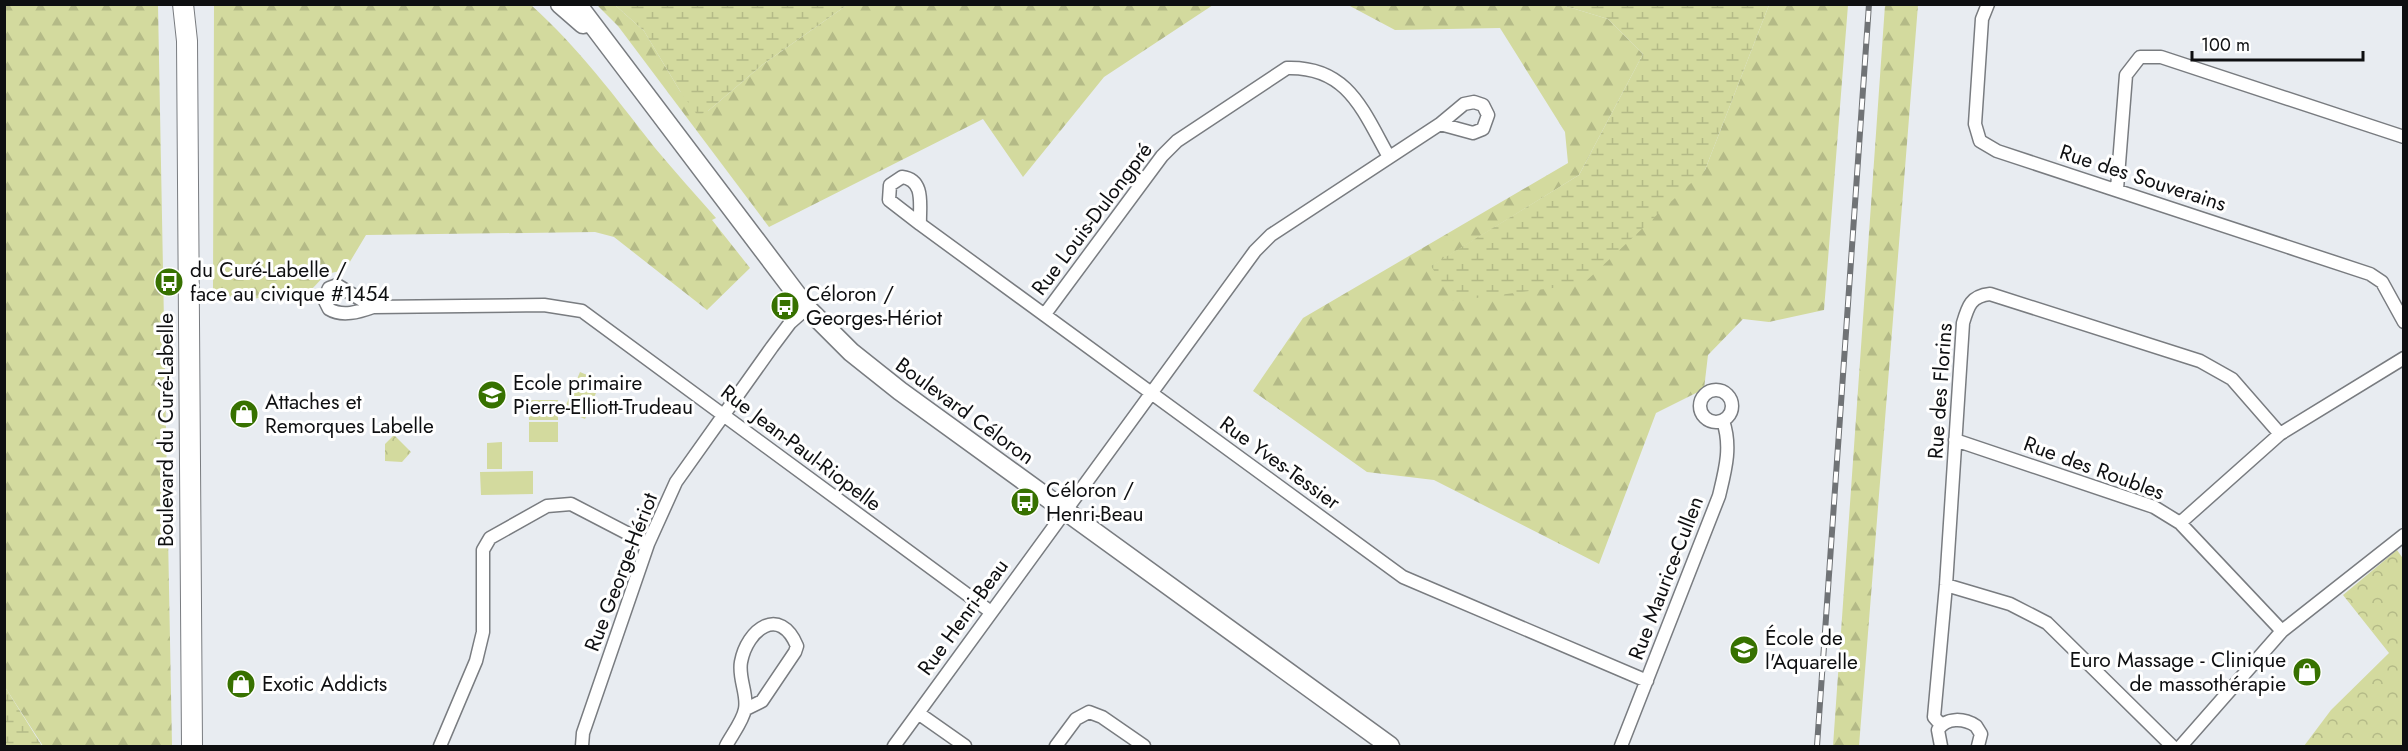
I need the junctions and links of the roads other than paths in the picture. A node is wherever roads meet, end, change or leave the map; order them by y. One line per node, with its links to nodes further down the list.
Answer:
1 (183, 4): 6 (main road, Boulevard du Curé-Labelle)
2 (191, 4): 6 (main road, Boulevard du Curé-Labelle)
3 (560, 4): 7 (street, Boulevard Céloron)
4 (577, 4): 7 (street, Boulevard Céloron)
5 (1988, 4): 11 (street, Rue des Souverains)
6 (187, 41): 34 (main road, Boulevard du Curé-Labelle)
7 (616, 57): 14 (street, Boulevard Céloron)
8 (1440, 124): 10 (street)
9 (2403, 137): 11 (street)
10 (1389, 157): 15 (street, Rue Louis-Dulongpré); 18 (street)
11 (2117, 189): 16 (street, Rue des Souverains)
12 (920, 224): 15 (street, Rue Yves-Tessier)
13 (373, 307): 19 (street, Rue Jean-Paul-Riopelle)
14 (807, 308): 19 (street, Rue George-Hériot); 23 (street, Boulevard Céloron)
15 (1045, 314): 18 (street, Rue Yves-Tessier)
16 (2403, 322)
17 (2403, 358): 21 (street)
18 (1152, 393): 23 (street); 30 (street, Rue Yves-Tessier)
19 (722, 414): 26 (street, Rue George-Hériot); 28 (street, Rue Jean-Paul-Riopelle)
20 (1723, 421): 30 (street, Rue Maurice-Cullen)
21 (2280, 434): 22 (street, Rue des Florins); 24 (street)
22 (1955, 440): 24 (street, Rue des Roubles); 27 (street, Rue des Florins)
23 (1065, 511): 28 (street, Rue Henri-Beau); 42 (street, Boulevard Céloron)
24 (2180, 523): 29 (street, Rue des Roubles)
25 (2403, 535): 29 (street)
26 (648, 544): 35 (street); 36 (street, Rue George-Hériot)
27 (1946, 585): 33 (street, Rue des Florins); 46 (street)
28 (991, 612): 32 (street, Rue Henri-Beau)
29 (2282, 631): 47 (street)
30 (1647, 681): 43 (street, Rue Maurice-Cullen)
31 (746, 709): 31 (street); 37 (street)
32 (918, 713): 38 (street, Rue Henri-Beau); 39 (street)
33 (1941, 726): 44 (street, Rue des Florins); 45 (street)
34 (192, 747)
35 (440, 747)
36 (582, 747)
37 (726, 747)
38 (894, 747)
39 (965, 747)
40 (1056, 747): 41 (street)
41 (1144, 747)
42 (1390, 747)
43 (1621, 747)
44 (1941, 747)
45 (1978, 747)
46 (2172, 747)
47 (2181, 747)

